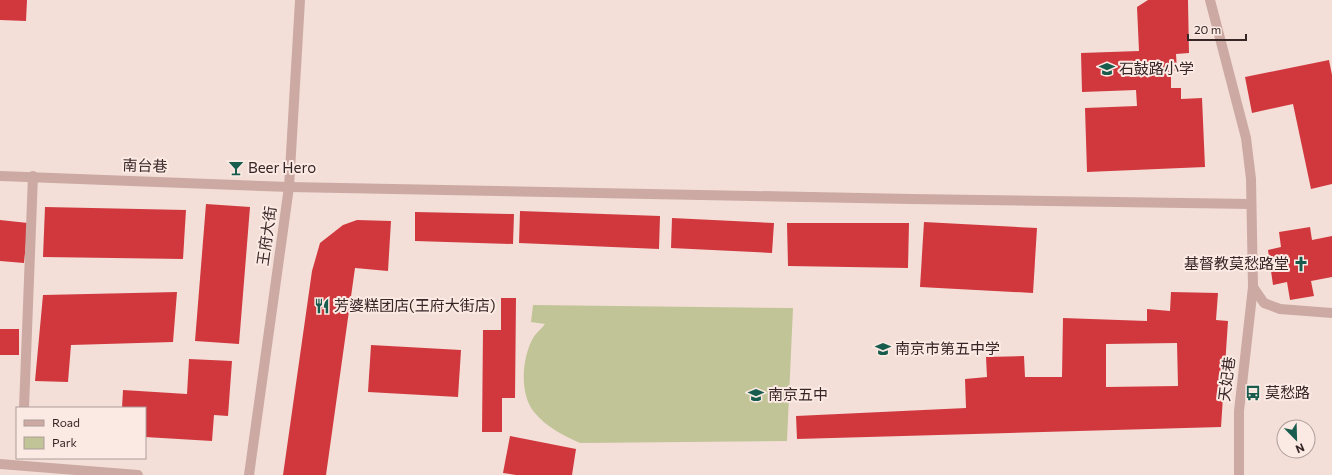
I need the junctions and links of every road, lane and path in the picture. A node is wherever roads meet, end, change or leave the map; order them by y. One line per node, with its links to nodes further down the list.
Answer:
1 (300, 0): 5 (street, 王府大街)
2 (1210, 0): 6 (street, 天妃巷)
3 (0, 176): 4 (street, 南台巷)
4 (33, 176): 5 (street, 南台巷); 9 (street)
5 (289, 187): 6 (street, 南台巷); 13 (street, 王府大街)
6 (1251, 204): 7 (street, 天妃巷)
7 (1253, 287): 8 (street); 14 (street, 天妃巷)
8 (1332, 313)
9 (24, 407)
10 (22, 462): 11 (street); 12 (street)
11 (0, 464)
12 (138, 475)
13 (249, 475)
14 (1239, 475)

